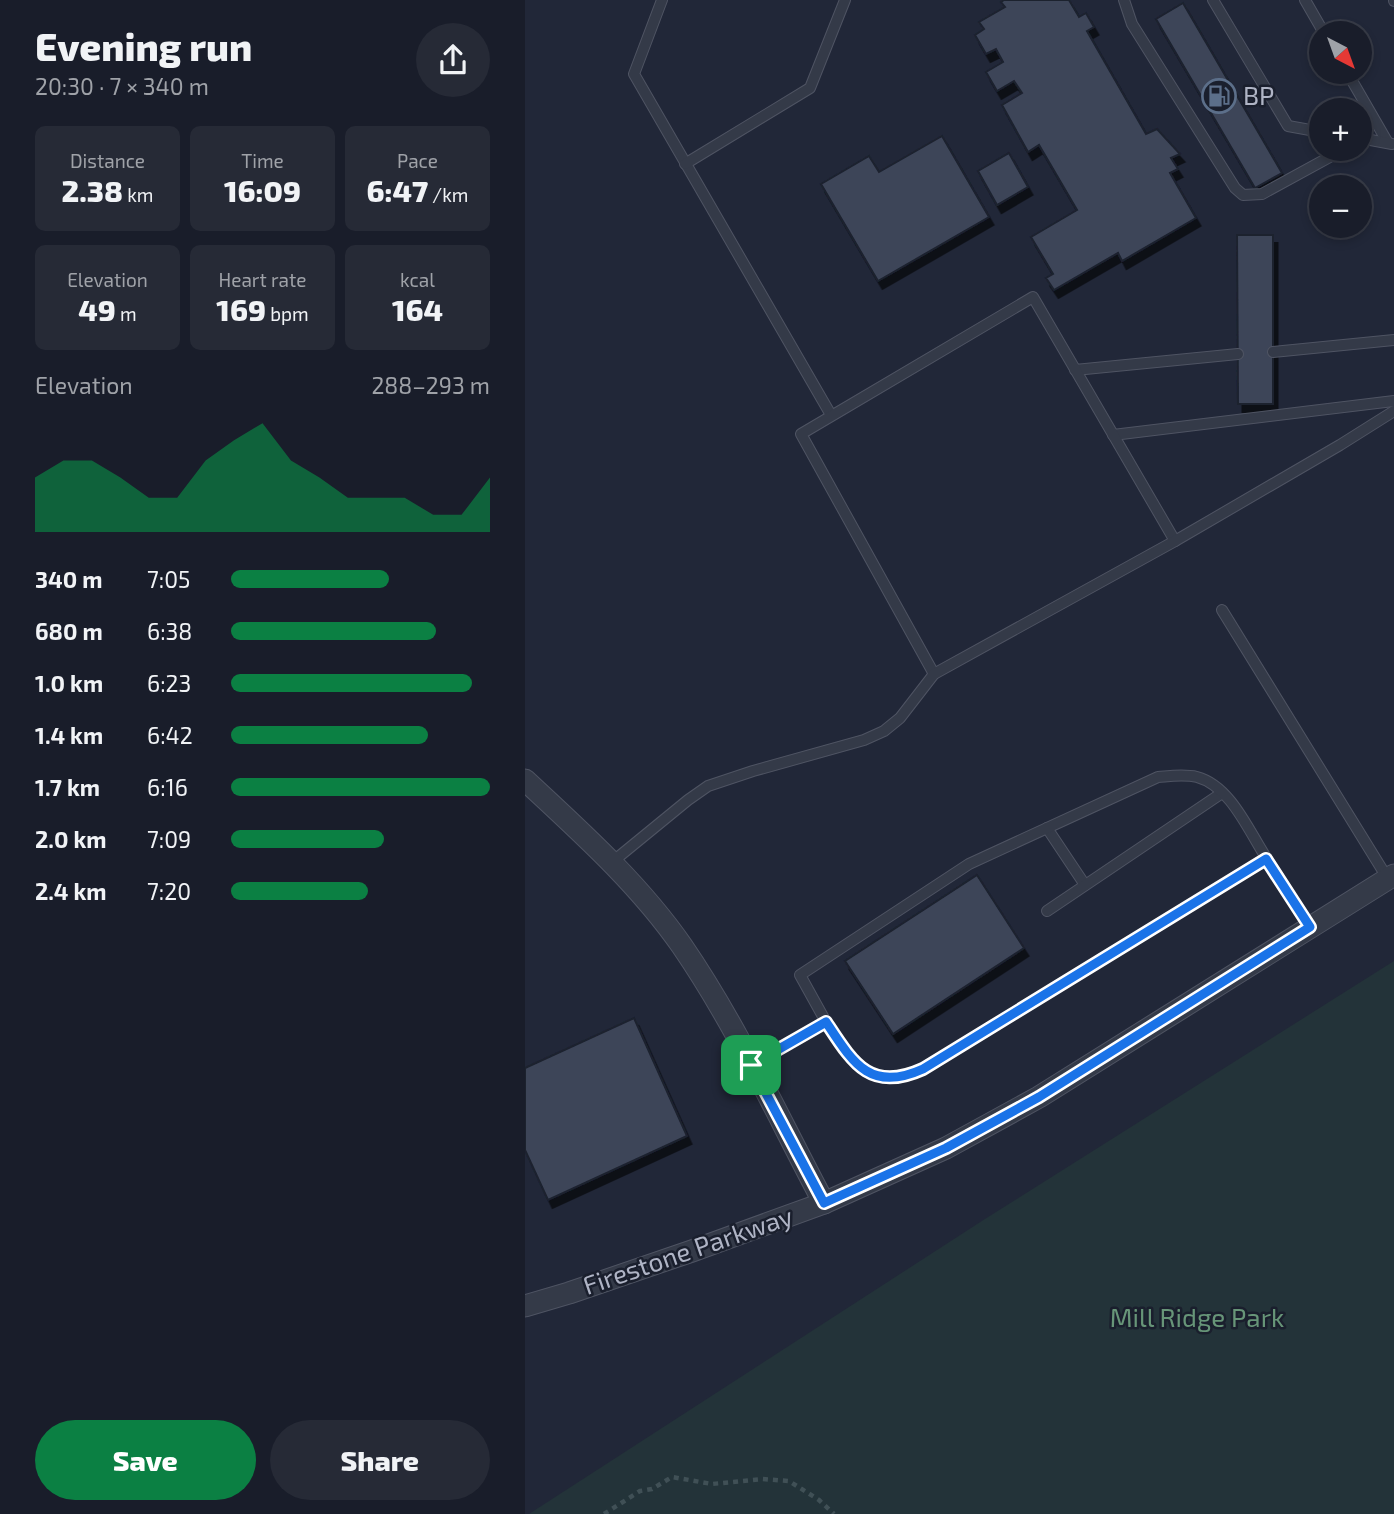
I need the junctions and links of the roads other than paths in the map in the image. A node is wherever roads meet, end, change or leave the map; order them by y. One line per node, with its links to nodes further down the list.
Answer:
1 (662, 0): 12 (lane)
2 (845, 0): 12 (lane)
3 (1124, 0): 11 (lane)
4 (1213, 0): 8 (lane)
5 (1305, 0): 6 (lane)
6 (1317, 21)
7 (1354, 84): 10 (lane)
8 (1309, 130)
9 (1372, 140): 10 (lane)
10 (1391, 144)
11 (1322, 161)
12 (685, 164): 19 (lane)
13 (1394, 340): 14 (lane)
14 (1273, 352)
15 (1238, 354): 16 (lane)
16 (1075, 370): 19 (lane); 20 (lane)
17 (1394, 401): 20 (lane)
18 (1394, 411): 21 (lane)
19 (831, 415): 23 (lane)
20 (1113, 435): 21 (lane)
21 (1175, 541): 23 (lane)
22 (1221, 610): 29 (lane)
23 (934, 674): 28 (lane)
24 (525, 780): 28 (street)
25 (1222, 793): 26 (lane); 27 (lane); 30 (lane)
26 (1047, 828): 30 (lane); 33 (lane)
27 (1266, 859): 32 (lane); 33 (lane)
28 (611, 863): 34 (street)
29 (1391, 877): 32 (street, Firestone Parkway)
30 (1085, 886): 31 (lane)
31 (1047, 911)
32 (1310, 927): 35 (street, Firestone Parkway)
33 (826, 1022): 34 (lane)
34 (751, 1065): 35 (street)
35 (824, 1203): 36 (street, Firestone Parkway)
36 (525, 1306)

